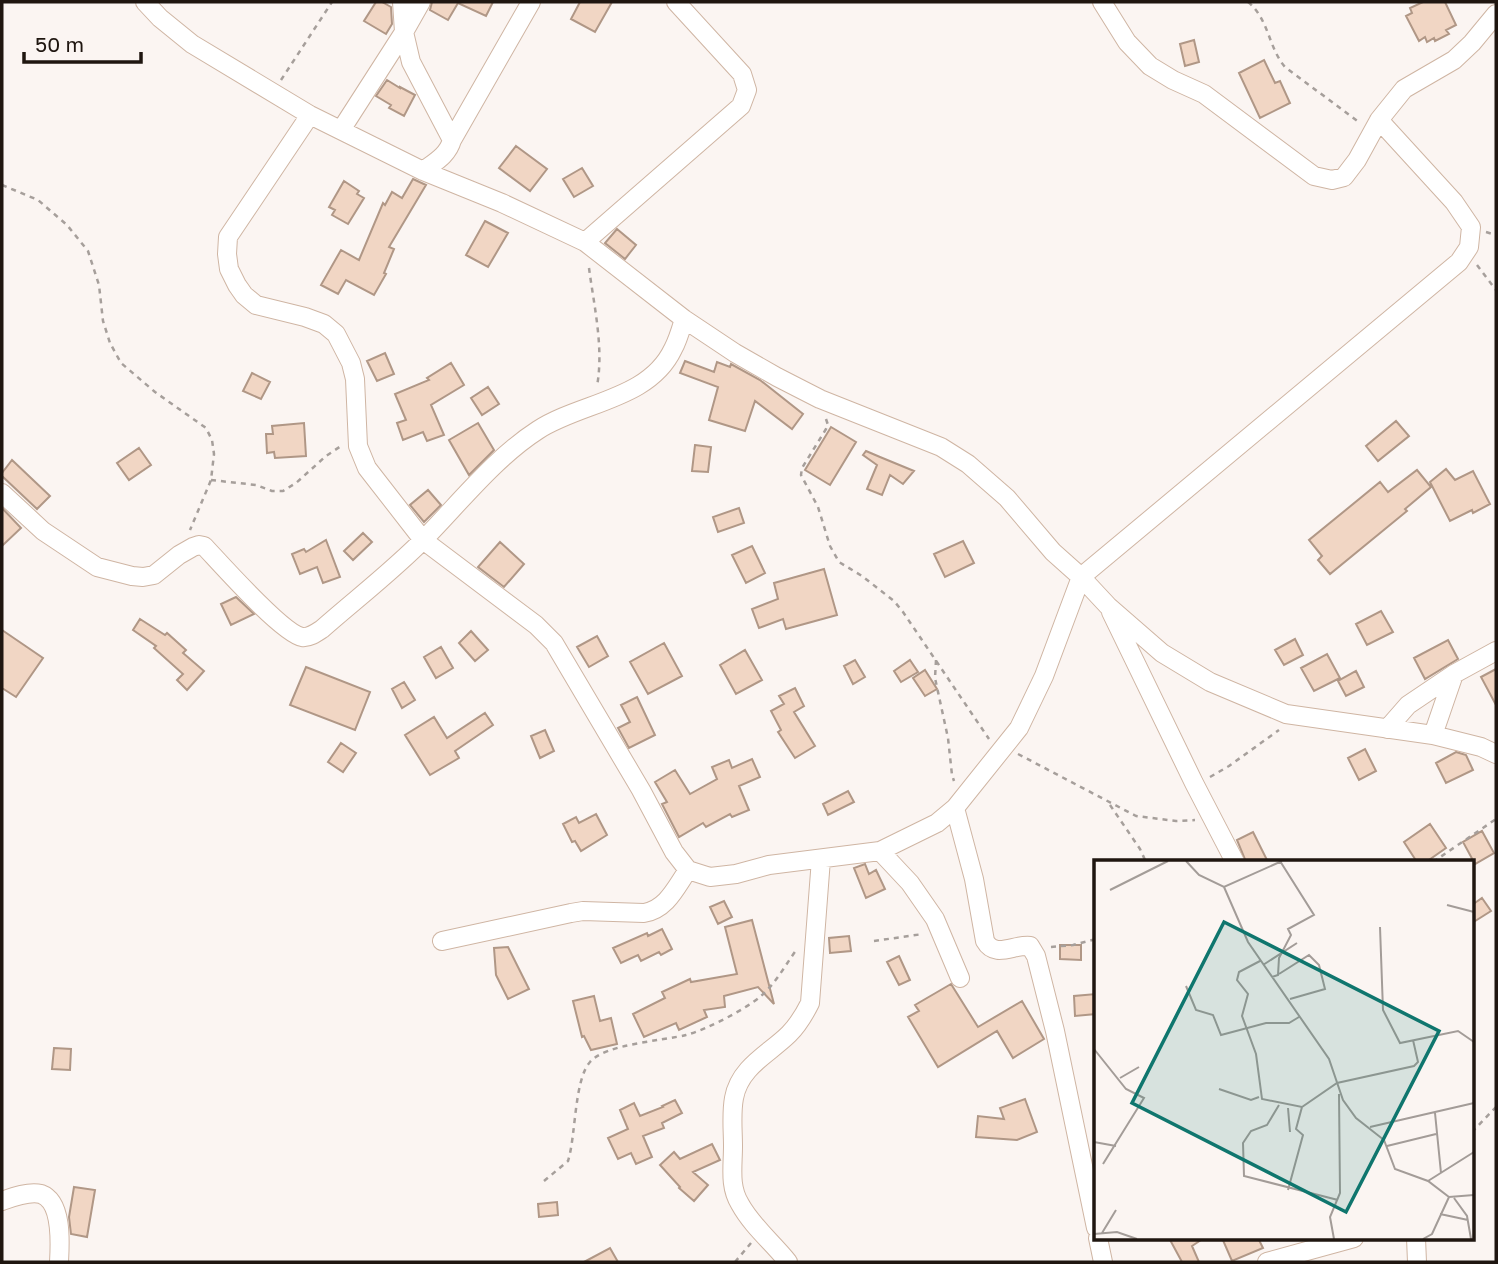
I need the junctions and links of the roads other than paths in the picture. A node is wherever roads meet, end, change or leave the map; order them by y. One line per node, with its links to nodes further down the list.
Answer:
1 (145, 2): 9 (street)
2 (402, 2): 8 (street)
3 (421, 2): 8 (street)
4 (531, 2): 12 (street)
5 (676, 2): 14 (street)
6 (1101, 2): 10 (street)
7 (1496, 13): 10 (street)
8 (404, 32): 11 (street); 12 (street)
9 (310, 115): 11 (street); 17 (street)
10 (1375, 126): 18 (street)
11 (341, 130): 13 (street)
12 (452, 140): 13 (street)
13 (424, 171): 14 (street)
14 (585, 242): 15 (street)
15 (684, 319): 17 (street); 18 (street)
16 (2, 492): 17 (street)
17 (423, 540): 29 (street)
18 (1081, 577): 19 (street); 25 (street)
19 (1108, 606): 22 (street); 28 (street)
20 (1496, 651): 21 (street)
21 (1454, 674): 22 (street); 23 (street)
22 (1387, 729): 23 (street)
23 (1433, 735): 24 (street)
24 (1496, 754)
25 (958, 805): 26 (street); 33 (street)
26 (880, 851): 27 (street); 31 (street)
27 (821, 859): 29 (street); 38 (street)
28 (1235, 860)
29 (688, 870): 30 (street)
30 (442, 941)
31 (960, 978)
32 (2, 1200): 37 (street)
33 (1094, 1218)
34 (1098, 1240): 39 (street)
35 (1347, 1240): 40 (street)
36 (1416, 1240): 41 (street)
37 (60, 1262)
38 (788, 1262)
39 (1103, 1262)
40 (1267, 1262)
41 (1417, 1262)

